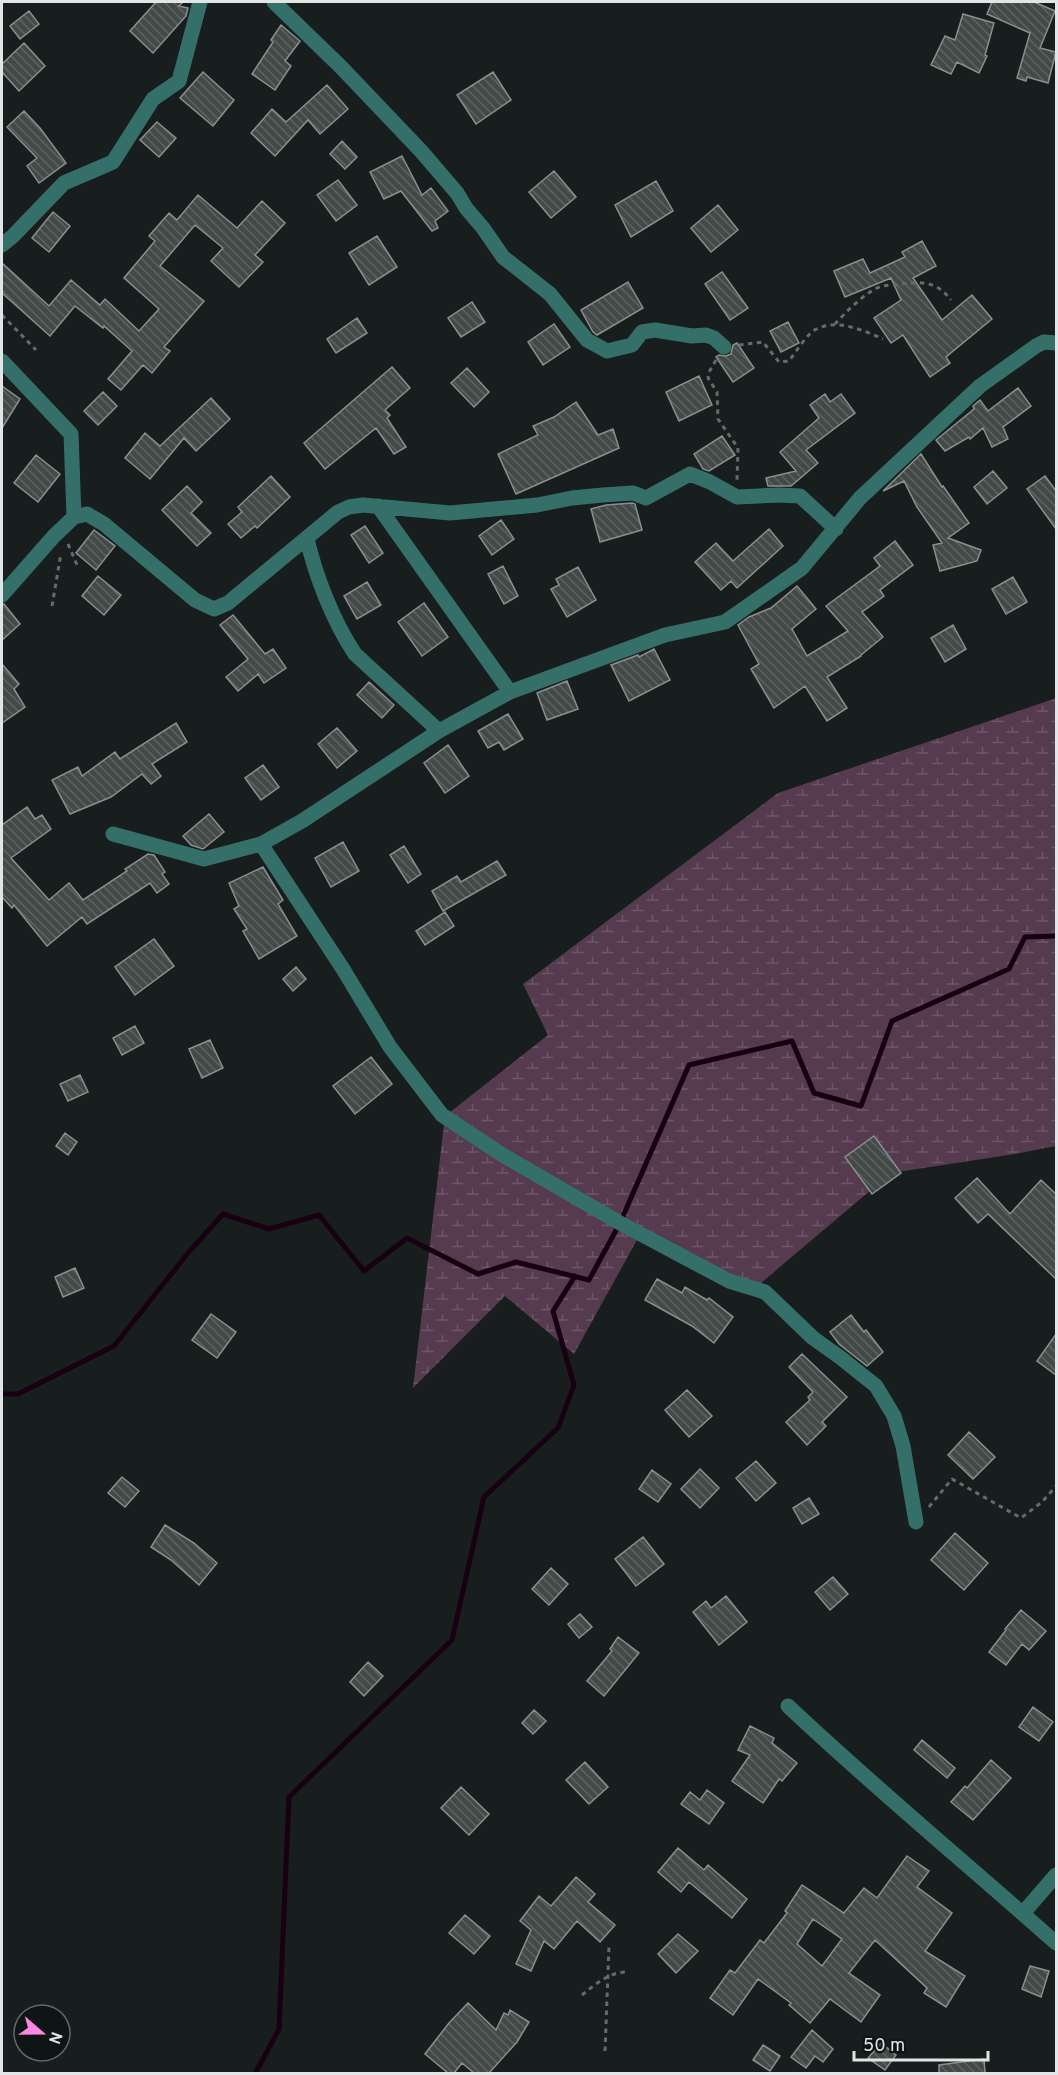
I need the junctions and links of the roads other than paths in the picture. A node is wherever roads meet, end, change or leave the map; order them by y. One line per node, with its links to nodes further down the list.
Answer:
1 (200, 2): 3 (street)
2 (274, 2): 5 (street)
3 (2, 245)
4 (1056, 343): 9 (street)
5 (724, 346)
6 (2, 361): 8 (street)
7 (378, 506): 9 (street); 10 (street); 12 (street)
8 (74, 518): 10 (street); 11 (street)
9 (836, 529): 12 (street)
10 (307, 539): 13 (street)
11 (2, 596)
12 (510, 692): 13 (street)
13 (439, 731): 15 (street)
14 (112, 834): 15 (street)
15 (261, 844): 16 (street)
16 (916, 1522)
17 (788, 1706): 19 (street)
18 (1056, 1875): 19 (street)
19 (1024, 1912): 20 (street)
20 (1054, 1938)

